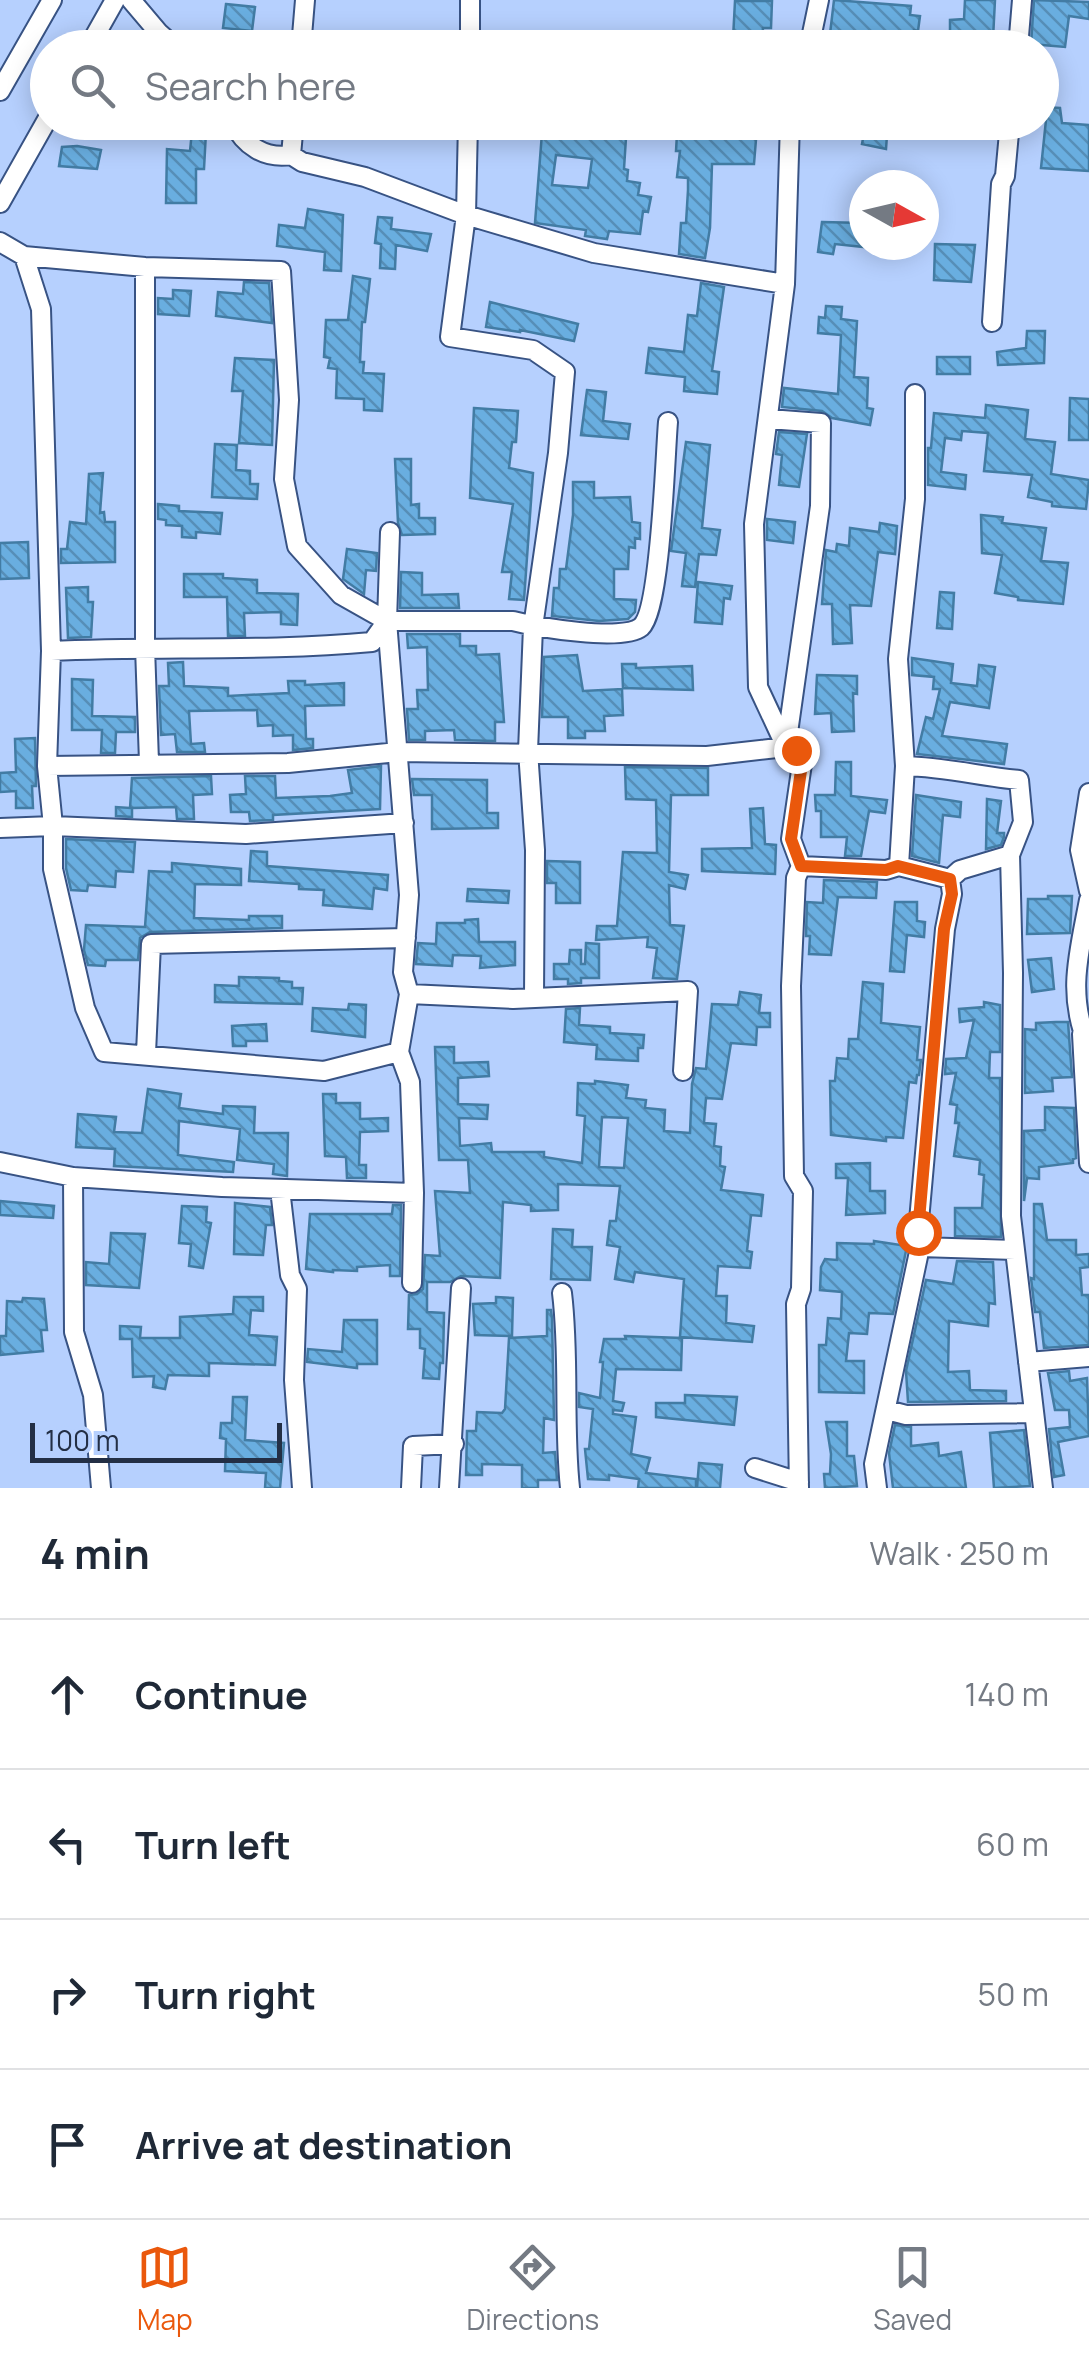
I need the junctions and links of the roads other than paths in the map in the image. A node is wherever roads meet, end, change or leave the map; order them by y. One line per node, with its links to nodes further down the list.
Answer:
1 (52, 0): 8 (street)
2 (115, 0): 9 (street)
3 (132, 0): 10 (street)
4 (305, 0): 11 (street)
5 (470, 0): 12 (street)
6 (819, 0): 13 (street)
7 (1022, 0): 14 (street)
8 (35, 30)
9 (98, 30)
10 (157, 30)
11 (302, 30)
12 (470, 30)
13 (813, 30)
14 (1020, 30)
15 (30, 38): 16 (street)
16 (0, 91)
17 (36, 140): 24 (street)
18 (245, 140): 23 (street)
19 (292, 140): 23 (street)
20 (468, 140): 25 (street)
21 (789, 140): 29 (street)
22 (1008, 140): 30 (street)
23 (291, 155): 25 (street)
24 (0, 203)
25 (466, 215): 29 (street); 36 (street)
26 (0, 242): 27 (street)
27 (24, 256): 28 (street); 38 (street)
28 (145, 267): 35 (street); 37 (street)
29 (785, 284): 32 (street)
30 (992, 322)
31 (914, 394): 44 (street)
32 (769, 419): 39 (street); 39 (street)
33 (668, 422): 36 (street)
34 (390, 532): 35 (street)
35 (387, 621): 36 (street); 37 (street); 40 (street)
36 (533, 626): 41 (street)
37 (145, 647): 38 (street); 42 (street)
38 (51, 651): 43 (street)
39 (786, 748): 41 (street); 50 (street)
40 (398, 752): 41 (street); 42 (street); 46 (street)
41 (528, 752): 57 (street)
42 (149, 762): 43 (street)
43 (47, 766): 47 (street)
44 (905, 766): 49 (street); 51 (street)
45 (1089, 793): 53 (street)
46 (404, 823): 47 (street); 55 (street)
47 (53, 826): 48 (street); 60 (street)
48 (0, 828)
49 (1010, 855): 52 (street); 68 (street)
50 (801, 866): 51 (street); 78 (street)
51 (898, 866): 52 (street)
52 (950, 879): 67 (street)
53 (1089, 890)
54 (1089, 900): 58 (street)
55 (406, 938): 56 (street); 60 (street)
56 (408, 994): 57 (street); 59 (street)
57 (534, 996): 61 (street)
58 (1085, 1039): 63 (street)
59 (399, 1052): 60 (street); 66 (street)
60 (146, 1054)
61 (684, 1071)
62 (0, 1162): 64 (street)
63 (1089, 1163)
64 (74, 1178): 65 (street); 79 (street)
65 (280, 1189): 66 (street); 80 (street)
66 (414, 1192): 69 (street)
67 (920, 1247): 68 (street); 74 (street)
68 (1015, 1250): 73 (street)
69 (412, 1283)
70 (462, 1288): 76 (street)
71 (562, 1293): 83 (street)
72 (1089, 1358): 73 (street)
73 (1028, 1362): 75 (street)
74 (888, 1410): 75 (street); 84 (street)
75 (1034, 1413): 85 (street)
76 (454, 1444): 81 (street); 82 (street)
77 (755, 1468): 78 (street)
78 (799, 1485)
79 (102, 1488)
80 (302, 1488)
81 (411, 1488)
82 (449, 1488)
83 (570, 1488)
84 (877, 1488)
85 (1043, 1488)

